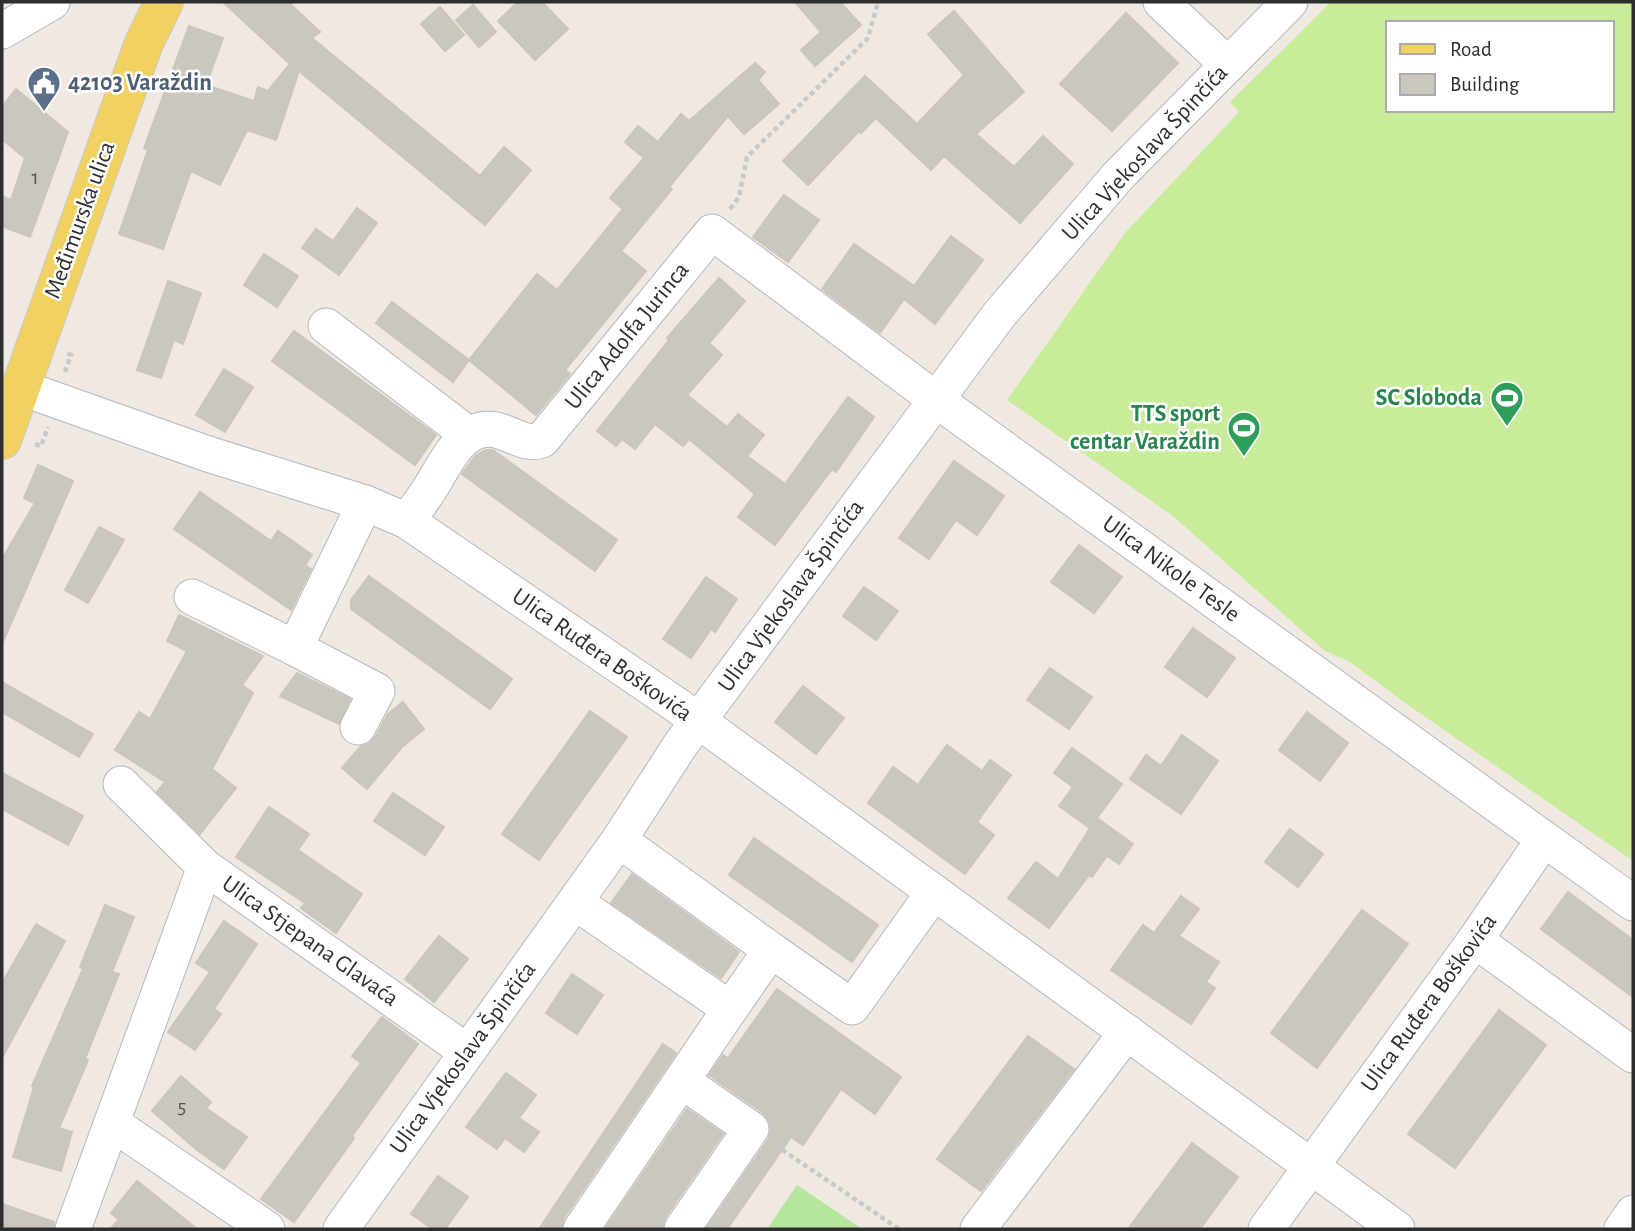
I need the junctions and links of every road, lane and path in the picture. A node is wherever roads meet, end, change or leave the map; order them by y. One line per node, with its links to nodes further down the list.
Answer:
1 (52, 2): 6 (street)
2 (164, 2): 10 (main road, Međimurska ulica)
3 (878, 2): 8 (path)
4 (1161, 2): 7 (street)
5 (1290, 2): 7 (street, Ulica Vjekoslava Špinčića)
6 (2, 32)
7 (1227, 65): 11 (street, Ulica Vjekoslava Špinčića)
8 (712, 232): 11 (street, Ulica Nikole Tesle); 12 (street, Ulica Adolfa Jurinca)
9 (326, 326): 12 (street)
10 (10, 384): 13 (main road, Međimurska ulica); 14 (street, Ulica Ruđera Boškovića)
11 (935, 399): 18 (street, Ulica Vjekoslava Špinčića); 21 (street, Ulica Nikole Tesle)
12 (469, 435): 15 (street)
13 (2, 440)
14 (365, 503): 15 (street, Ulica Ruđera Boškovića); 17 (street)
15 (407, 521): 18 (street, Ulica Ruđera Boškovića)
16 (192, 597): 17 (street)
17 (295, 648): 19 (street)
18 (698, 721): 22 (street, Ulica Vjekoslava Špinčića); 24 (street, Ulica Ruđera Boškovića)
19 (358, 727)
20 (121, 784): 23 (street)
21 (1545, 839): 26 (street, Ulica Nikole Tesle); 27 (street, Ulica Ruđera Boškovića)
22 (619, 840): 25 (street, Ulica Vjekoslava Špinčića); 28 (street)
23 (205, 867): 31 (street, Ulica Stjepana Glavaća); 34 (street, Ulica Stjepana Glavaća)
24 (934, 892): 28 (street); 30 (street, Ulica Ruđera Boškovića)
25 (575, 902): 29 (street); 31 (street, Ulica Vjekoslava Špinčića)
26 (1633, 903)
27 (1475, 940): 32 (street); 36 (street, Ulica Ruđera Boškovića)
28 (771, 950): 29 (street)
29 (730, 1009): 33 (street)
30 (1127, 1032): 36 (street, Ulica Ruđera Boškovića); 44 (street)
31 (466, 1051): 40 (street, Ulica Vjekoslava Špinčića)
32 (1633, 1055)
33 (682, 1080): 35 (street); 41 (street)
34 (112, 1123): 38 (street, Ulica Stjepana Glavaća); 39 (street)
35 (751, 1129): 42 (street); 43 (path)
36 (1312, 1165): 45 (street, Ulica Ruđera Boškovića); 46 (street, Ulica Ruđera Boškovića)
37 (1633, 1213): 47 (street)
38 (73, 1229)
39 (267, 1229)
40 (341, 1229)
41 (581, 1229)
42 (682, 1229)
43 (899, 1229)
44 (978, 1229)
45 (1266, 1229)
46 (1397, 1229)
47 (1622, 1229)

